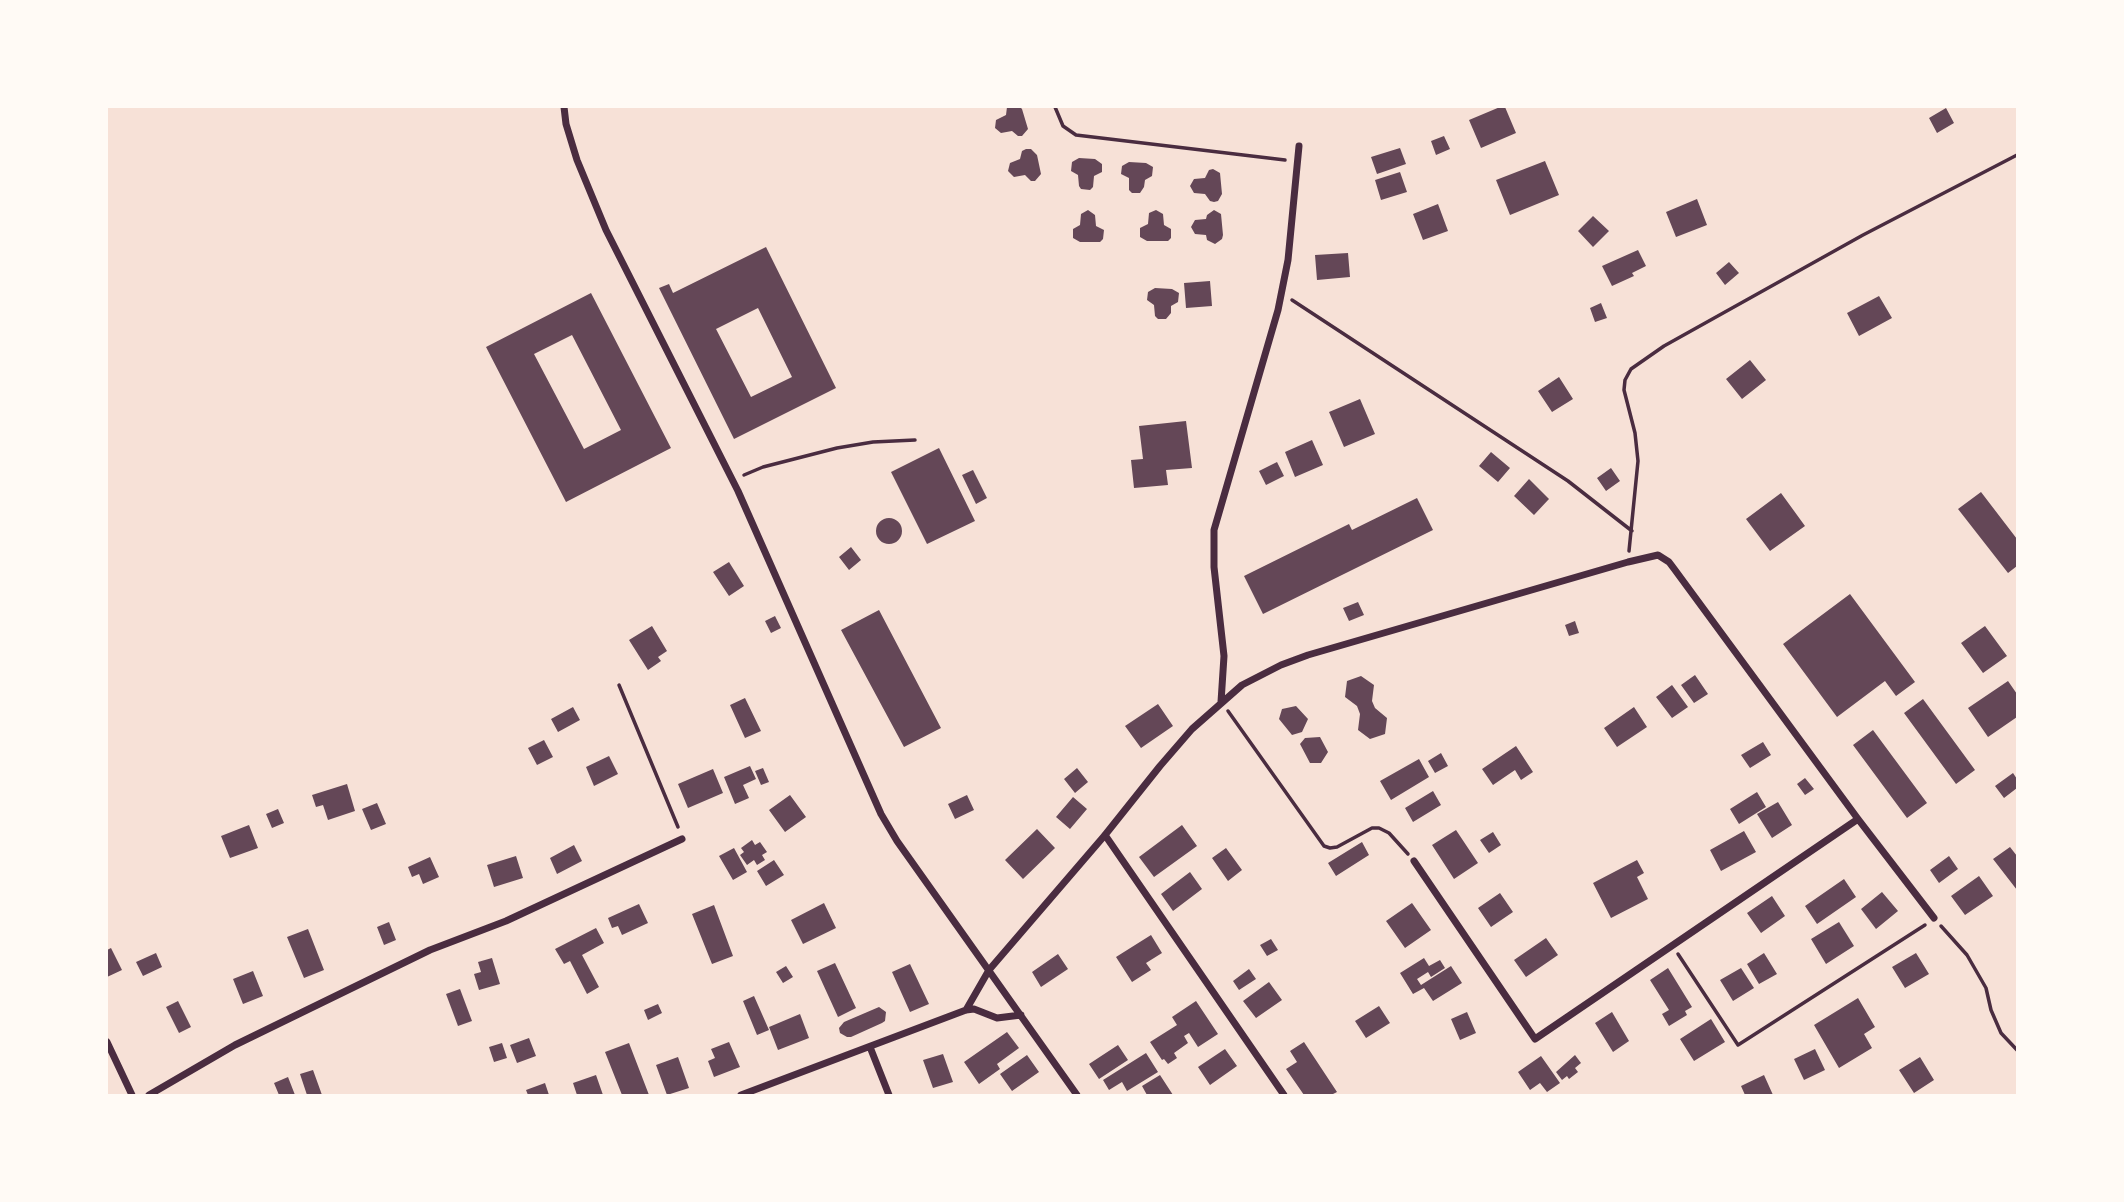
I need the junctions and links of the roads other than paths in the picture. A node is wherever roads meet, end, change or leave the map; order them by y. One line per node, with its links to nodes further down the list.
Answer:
1 (564, 107): 9 (street)
2 (1298, 146): 3 (street)
3 (1221, 702): 4 (street); 5 (street)
4 (1858, 819): 7 (street); 8 (street)
5 (1105, 835): 9 (street); 19 (street)
6 (682, 839): 15 (street)
7 (1414, 861)
8 (1934, 918)
9 (989, 970): 10 (street); 11 (street)
10 (966, 1010): 11 (street); 13 (street)
11 (1021, 1015): 18 (street)
12 (107, 1042): 14 (street)
13 (870, 1047): 16 (street); 17 (street)
14 (132, 1095)
15 (149, 1095)
16 (741, 1095)
17 (889, 1095)
18 (1077, 1095)
19 (1284, 1095)

